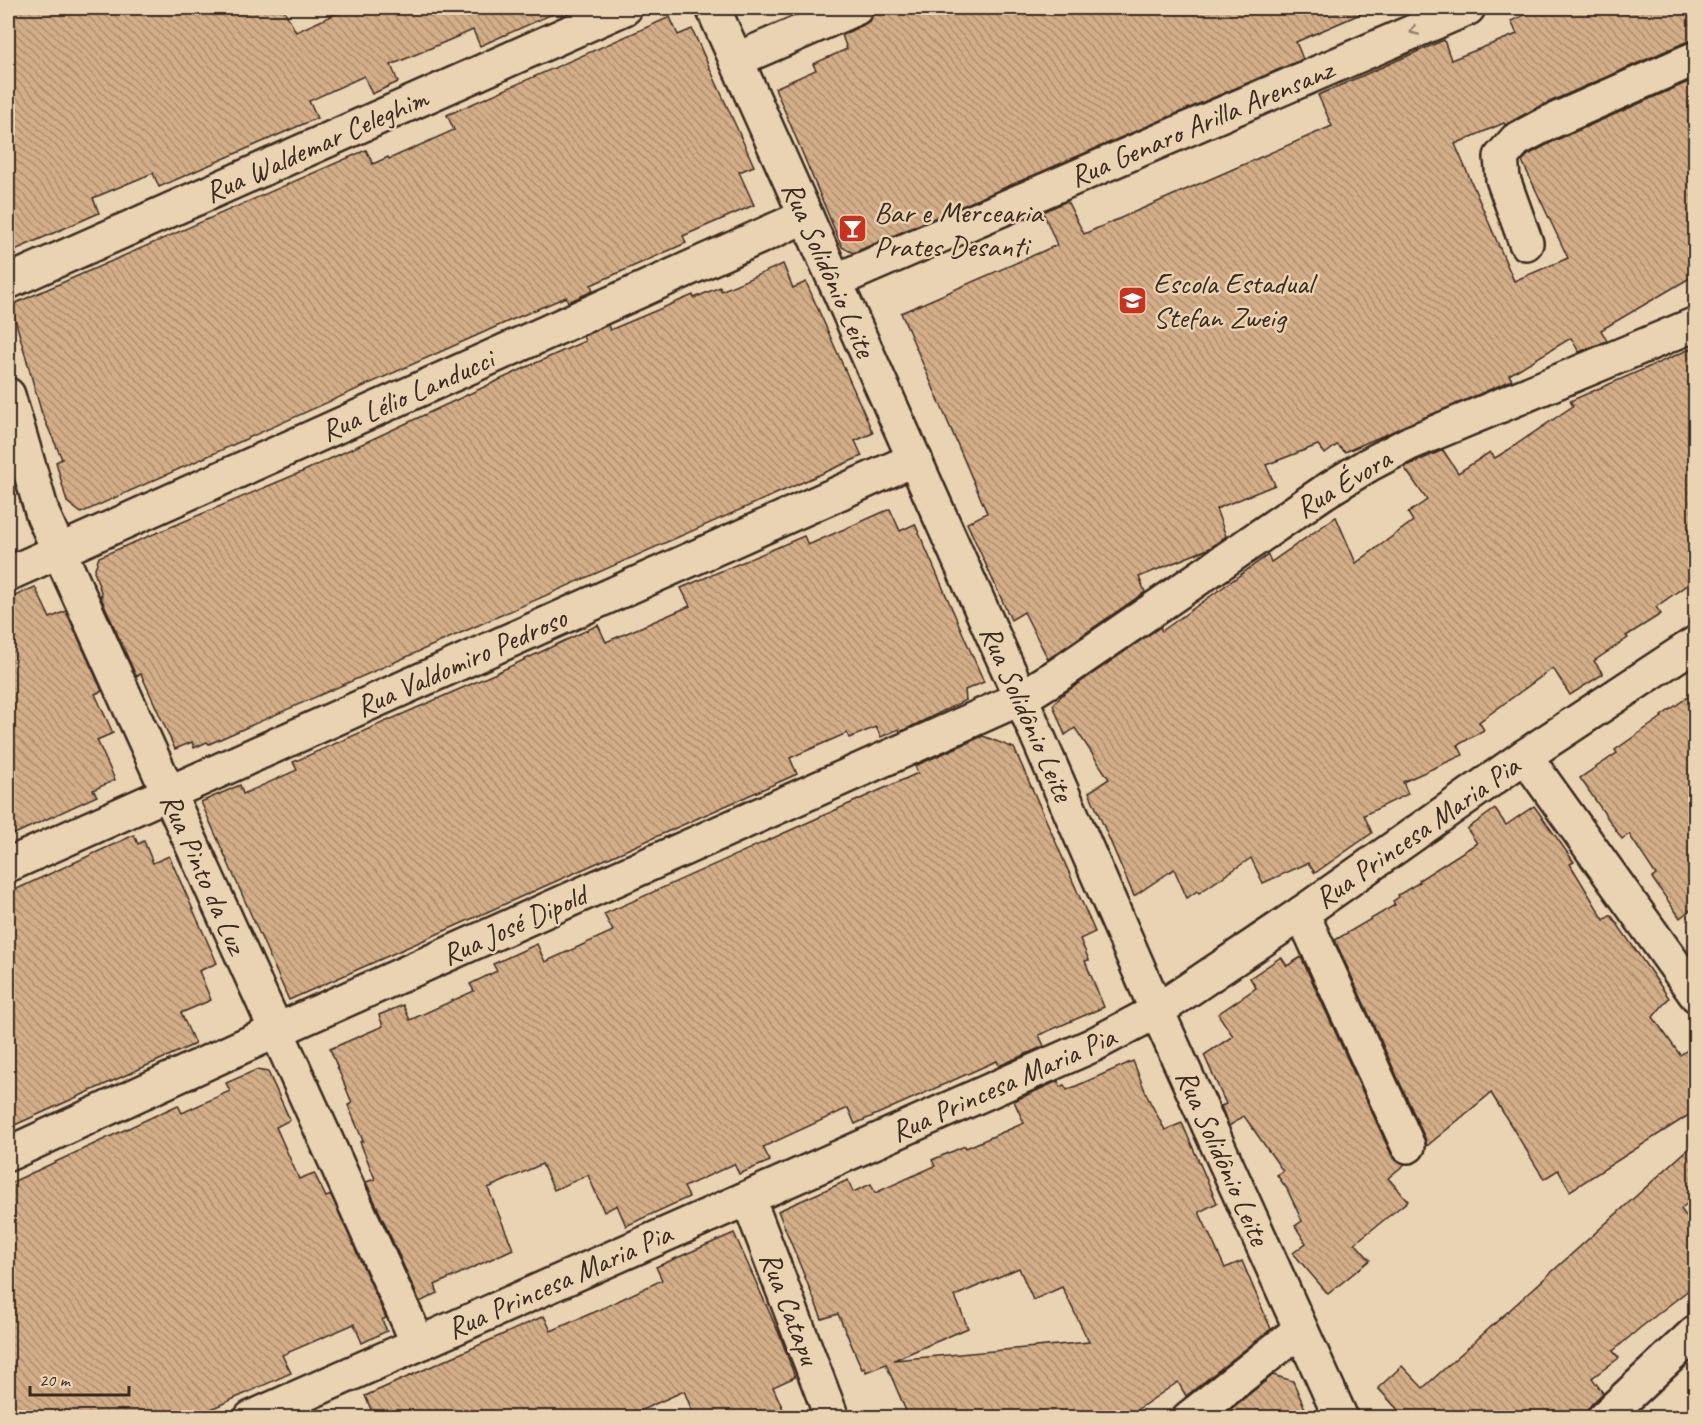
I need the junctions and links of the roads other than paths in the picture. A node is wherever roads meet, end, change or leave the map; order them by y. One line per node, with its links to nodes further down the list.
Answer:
1 (626, 8): 10 (street, Rua Waldemar Celeghim)
2 (712, 8): 6 (street, Rua Solidônio Leite)
3 (856, 8): 6 (street)
4 (1468, 8): 9 (street, Rua Genaro Arilla Arensanz, one-way to 9)
5 (1695, 58): 8 (street)
6 (736, 60): 7 (street, Rua Solidônio Leite)
7 (806, 216): 9 (street, Rua Solidônio Leite); 14 (street, Rua Lélio Landucci)
8 (1526, 243)
9 (835, 281): 13 (street, Rua Solidônio Leite)
10 (8, 282)
11 (1695, 324): 17 (street, Rua Évora)
12 (8, 395): 14 (street, Rua Pinto da Luz)
13 (915, 459): 17 (street, Rua Solidônio Leite); 19 (street, Rua Valdomiro Pedroso)
14 (59, 551): 15 (street, Rua Lélio Landucci); 19 (street, Rua Pinto da Luz)
15 (8, 574)
16 (1695, 643): 18 (street, Rua Princesa Maria Pia)
17 (1021, 698): 23 (street, Rua Solidônio Leite); 24 (street, Rua José Dipold)
18 (1525, 756): 21 (street, Rua Princesa Maria Pia); 22 (street)
19 (167, 793): 20 (street, Rua Valdomiro Pedroso); 24 (street, Rua Pinto da Luz)
20 (8, 865)
21 (1302, 912): 23 (street, Rua Princesa Maria Pia); 25 (street)
22 (1695, 995)
23 (1157, 1011): 27 (street, Rua Princesa Maria Pia); 28 (street, Rua Solidônio Leite)
24 (276, 1031): 26 (street, Rua José Dipold); 30 (street, Rua Pinto da Luz)
25 (1408, 1146)
26 (8, 1154)
27 (748, 1198): 30 (street, Rua Princesa Maria Pia); 32 (street, Rua Catapu)
28 (1300, 1330): 33 (street); 34 (street, Rua Solidônio Leite)
29 (1695, 1332): 35 (street)
30 (418, 1343): 31 (street, Rua Princesa Maria Pia)
31 (251, 1418)
32 (832, 1418)
33 (1189, 1418)
34 (1341, 1418)
35 (1604, 1418)

